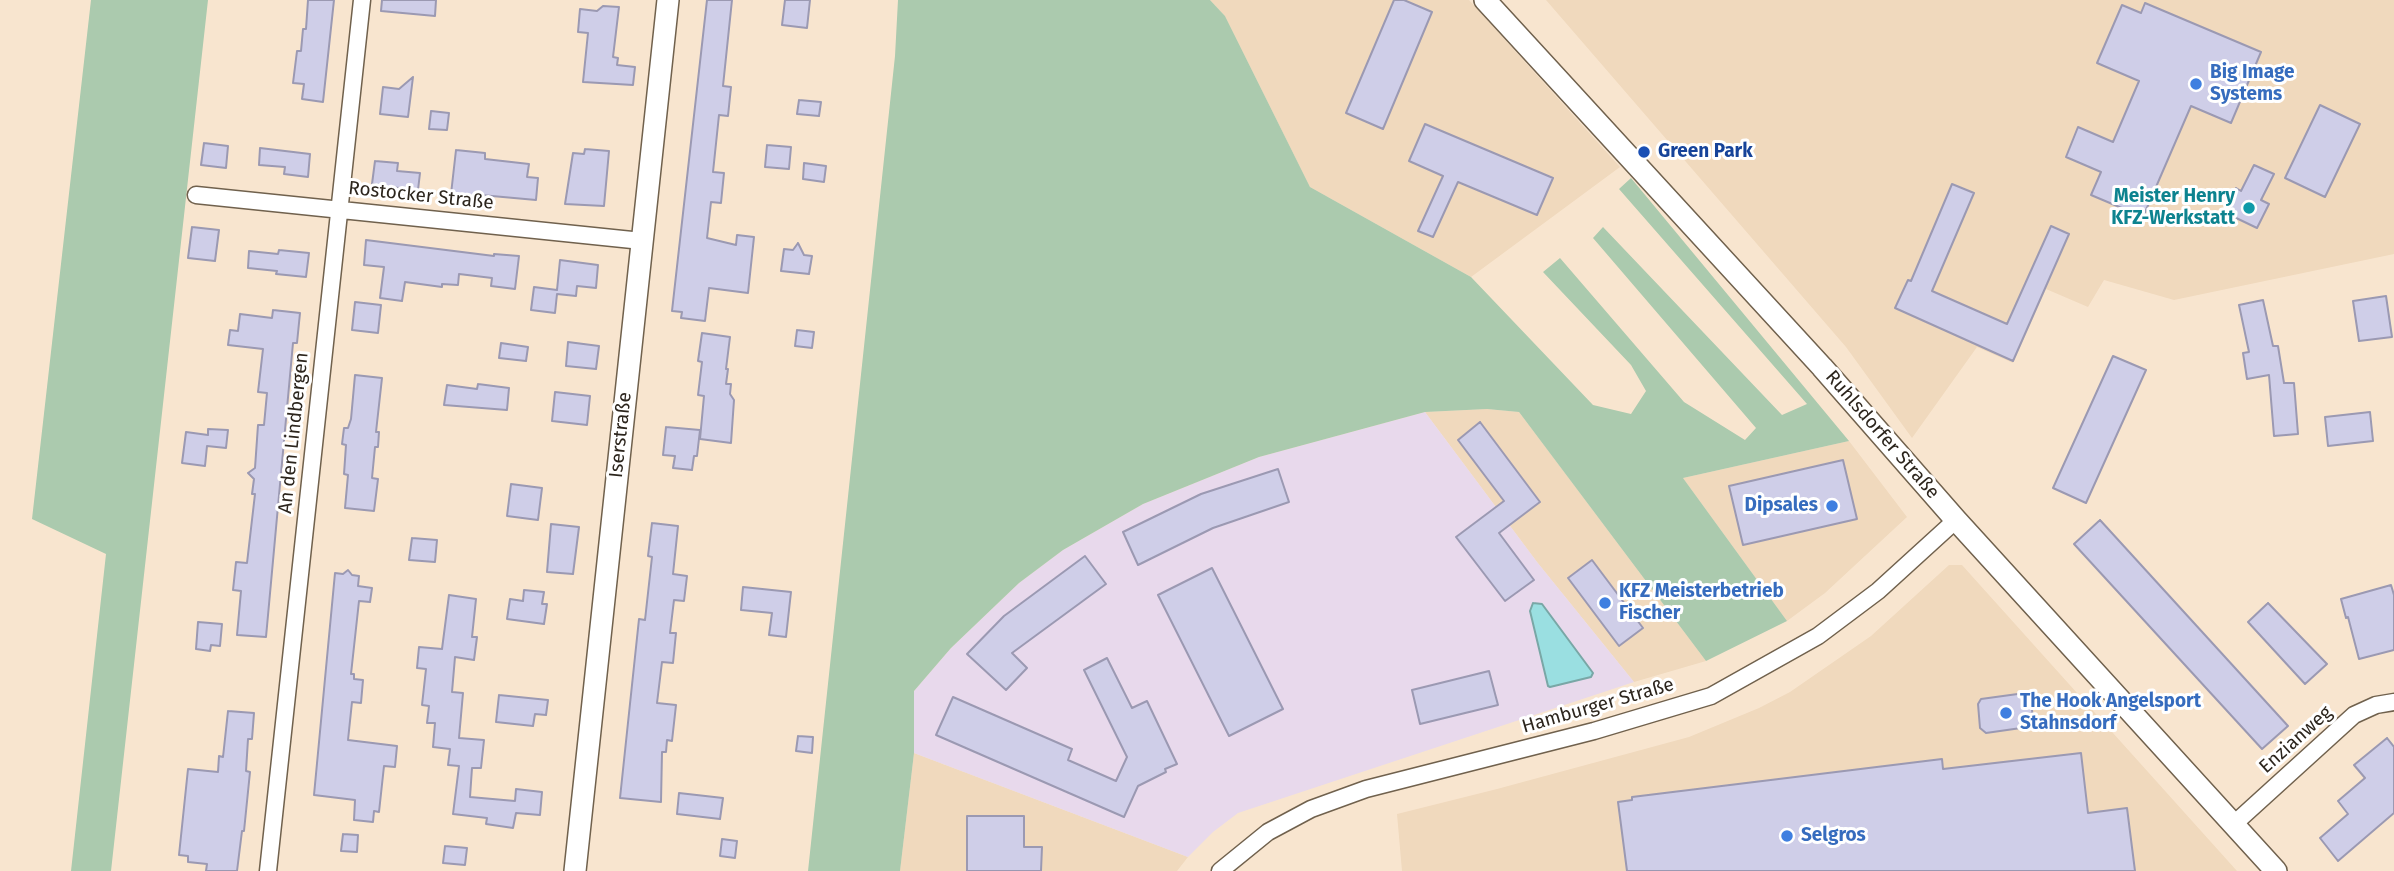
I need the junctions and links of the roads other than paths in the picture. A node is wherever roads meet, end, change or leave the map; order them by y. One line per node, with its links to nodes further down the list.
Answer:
1 (362, 0): 5 (street, An den Lindbergen)
2 (668, 0): 6 (street, Iserstraße)
3 (1485, 0): 7 (street, Ruhlsdorfer Straße)
4 (196, 195): 5 (street, Rostocker Straße)
5 (340, 209): 6 (street, Rostocker Straße); 10 (street, An den Lindbergen)
6 (642, 241): 11 (street, Iserstraße)
7 (1956, 520): 9 (street, Ruhlsdorfer Straße); 12 (street, Hamburger Straße)
8 (2394, 702): 9 (street, Enzianweg)
9 (2234, 824): 13 (street, Ruhlsdorfer Straße)
10 (268, 871)
11 (575, 871)
12 (1220, 871)
13 (2276, 871)

